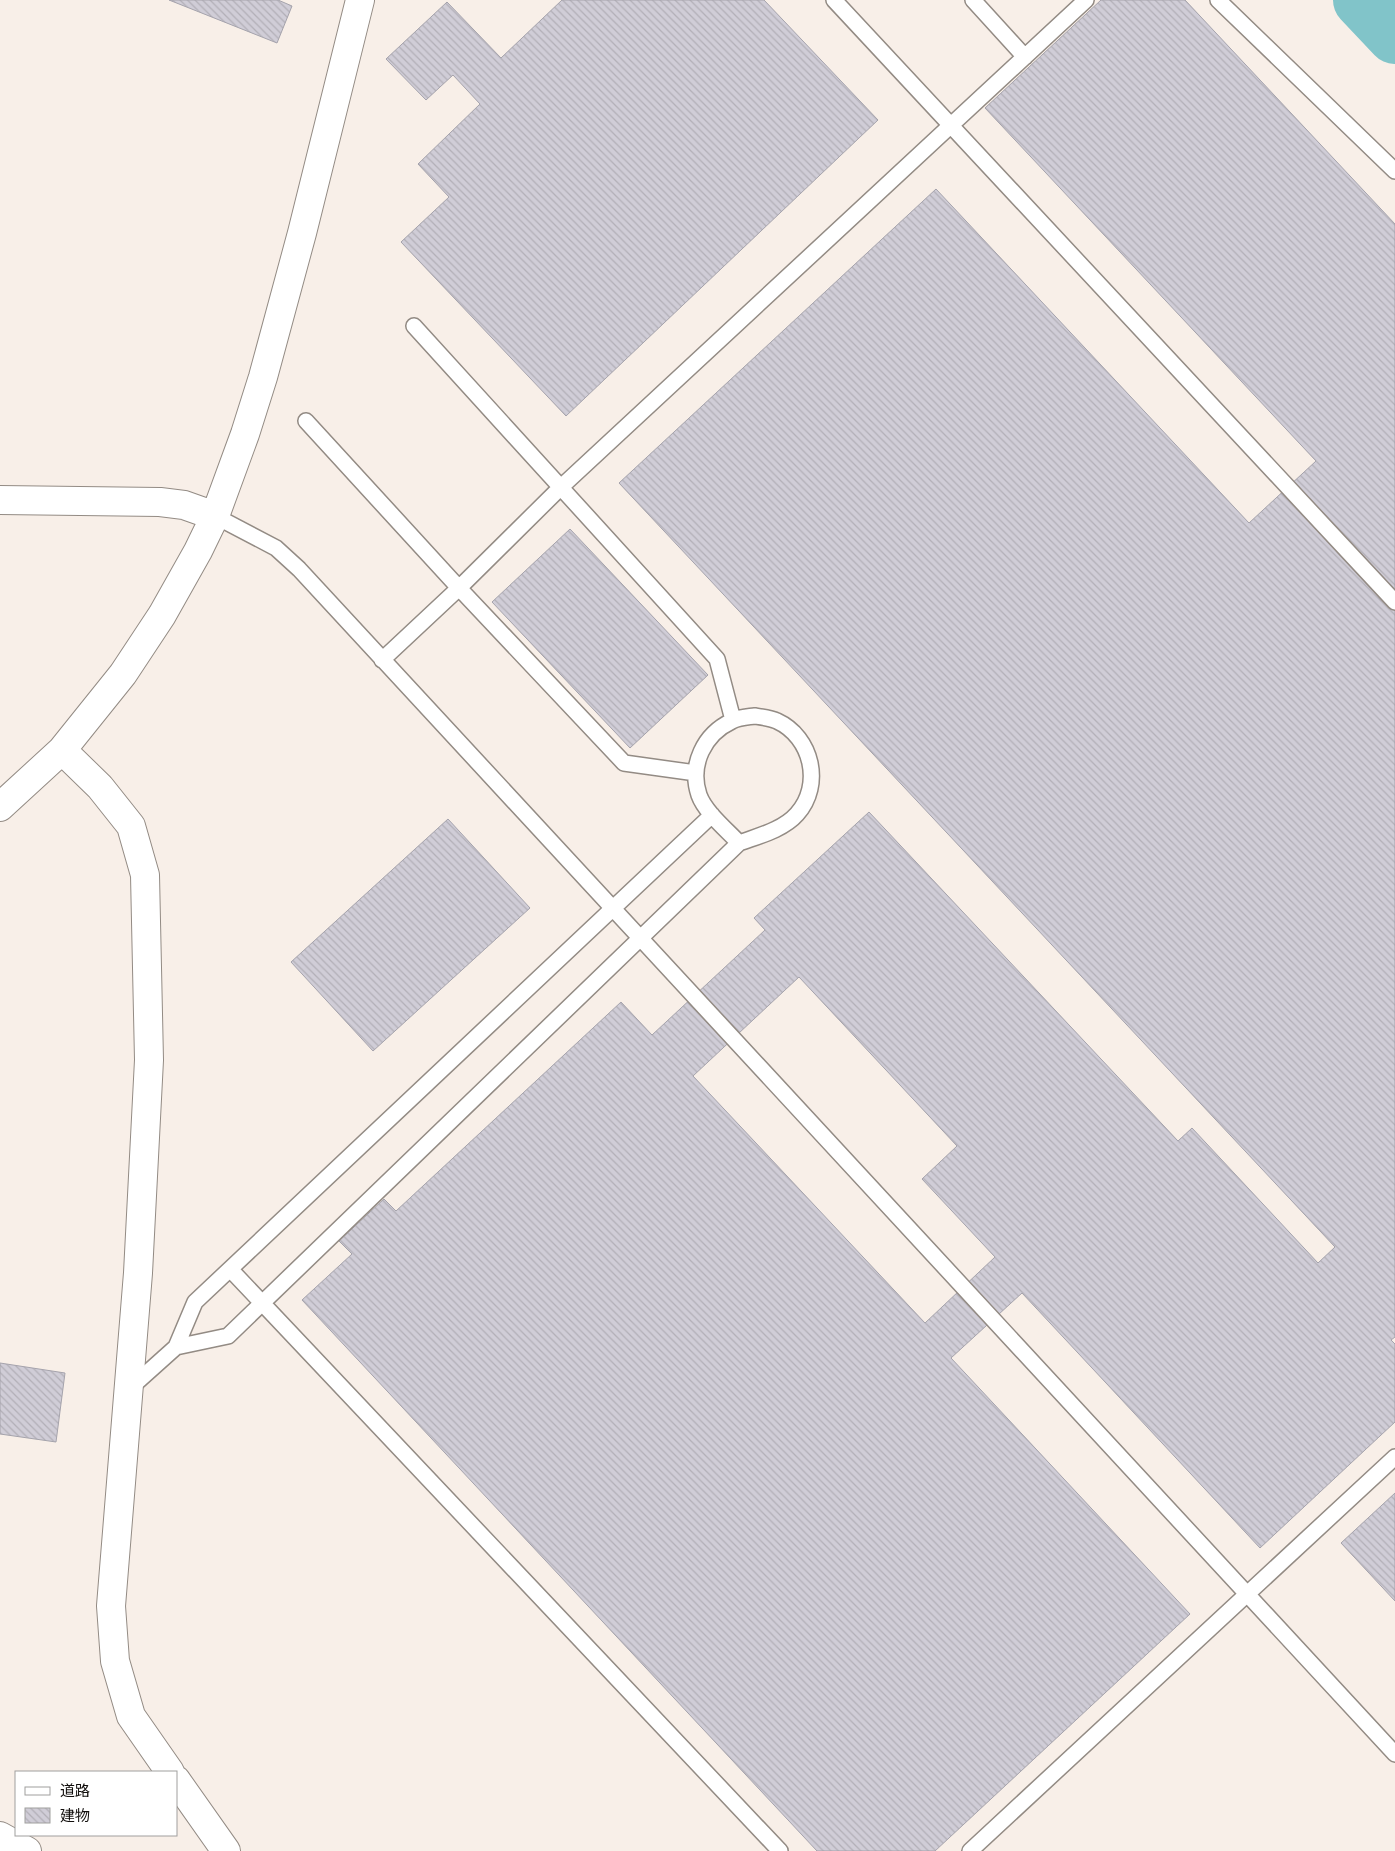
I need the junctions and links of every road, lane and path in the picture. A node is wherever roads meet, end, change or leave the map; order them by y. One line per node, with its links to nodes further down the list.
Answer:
1 (360, 0): 13 (street)
2 (834, 0): 7 (lane)
3 (973, 0): 6 (lane)
4 (1086, 0): 6 (lane)
5 (1218, 0): 8 (lane)
6 (1025, 57): 7 (lane)
7 (951, 126): 11 (lane); 15 (lane)
8 (1395, 171)
9 (414, 326): 11 (lane)
10 (306, 421): 14 (lane)
11 (560, 488): 14 (lane); 17 (lane)
12 (0, 500): 13 (street)
13 (215, 516): 16 (lane); 18 (street)
14 (459, 588): 16 (lane); 19 (lane)
15 (1395, 602)
16 (382, 660): 23 (lane)
17 (733, 720): 19 (lane); 22 (lane)
18 (62, 750): 20 (street); 28 (street)
19 (696, 773): 21 (lane)
20 (0, 808)
21 (712, 815): 22 (lane); 23 (lane)
22 (739, 843): 24 (lane)
23 (612, 908): 24 (lane); 25 (lane)
24 (641, 939): 26 (lane); 30 (lane)
25 (230, 1269): 26 (lane); 27 (lane)
26 (262, 1304): 27 (lane); 37 (lane)
27 (176, 1347): 28 (lane)
28 (128, 1390): 32 (street)
29 (1395, 1457): 30 (lane)
30 (1247, 1594): 31 (lane); 38 (lane)
31 (1395, 1754)
32 (169, 1771)
33 (178, 1783): 36 (street)
34 (0, 1836): 35 (street)
35 (27, 1851)
36 (226, 1851)
37 (780, 1851)
38 (970, 1851)

